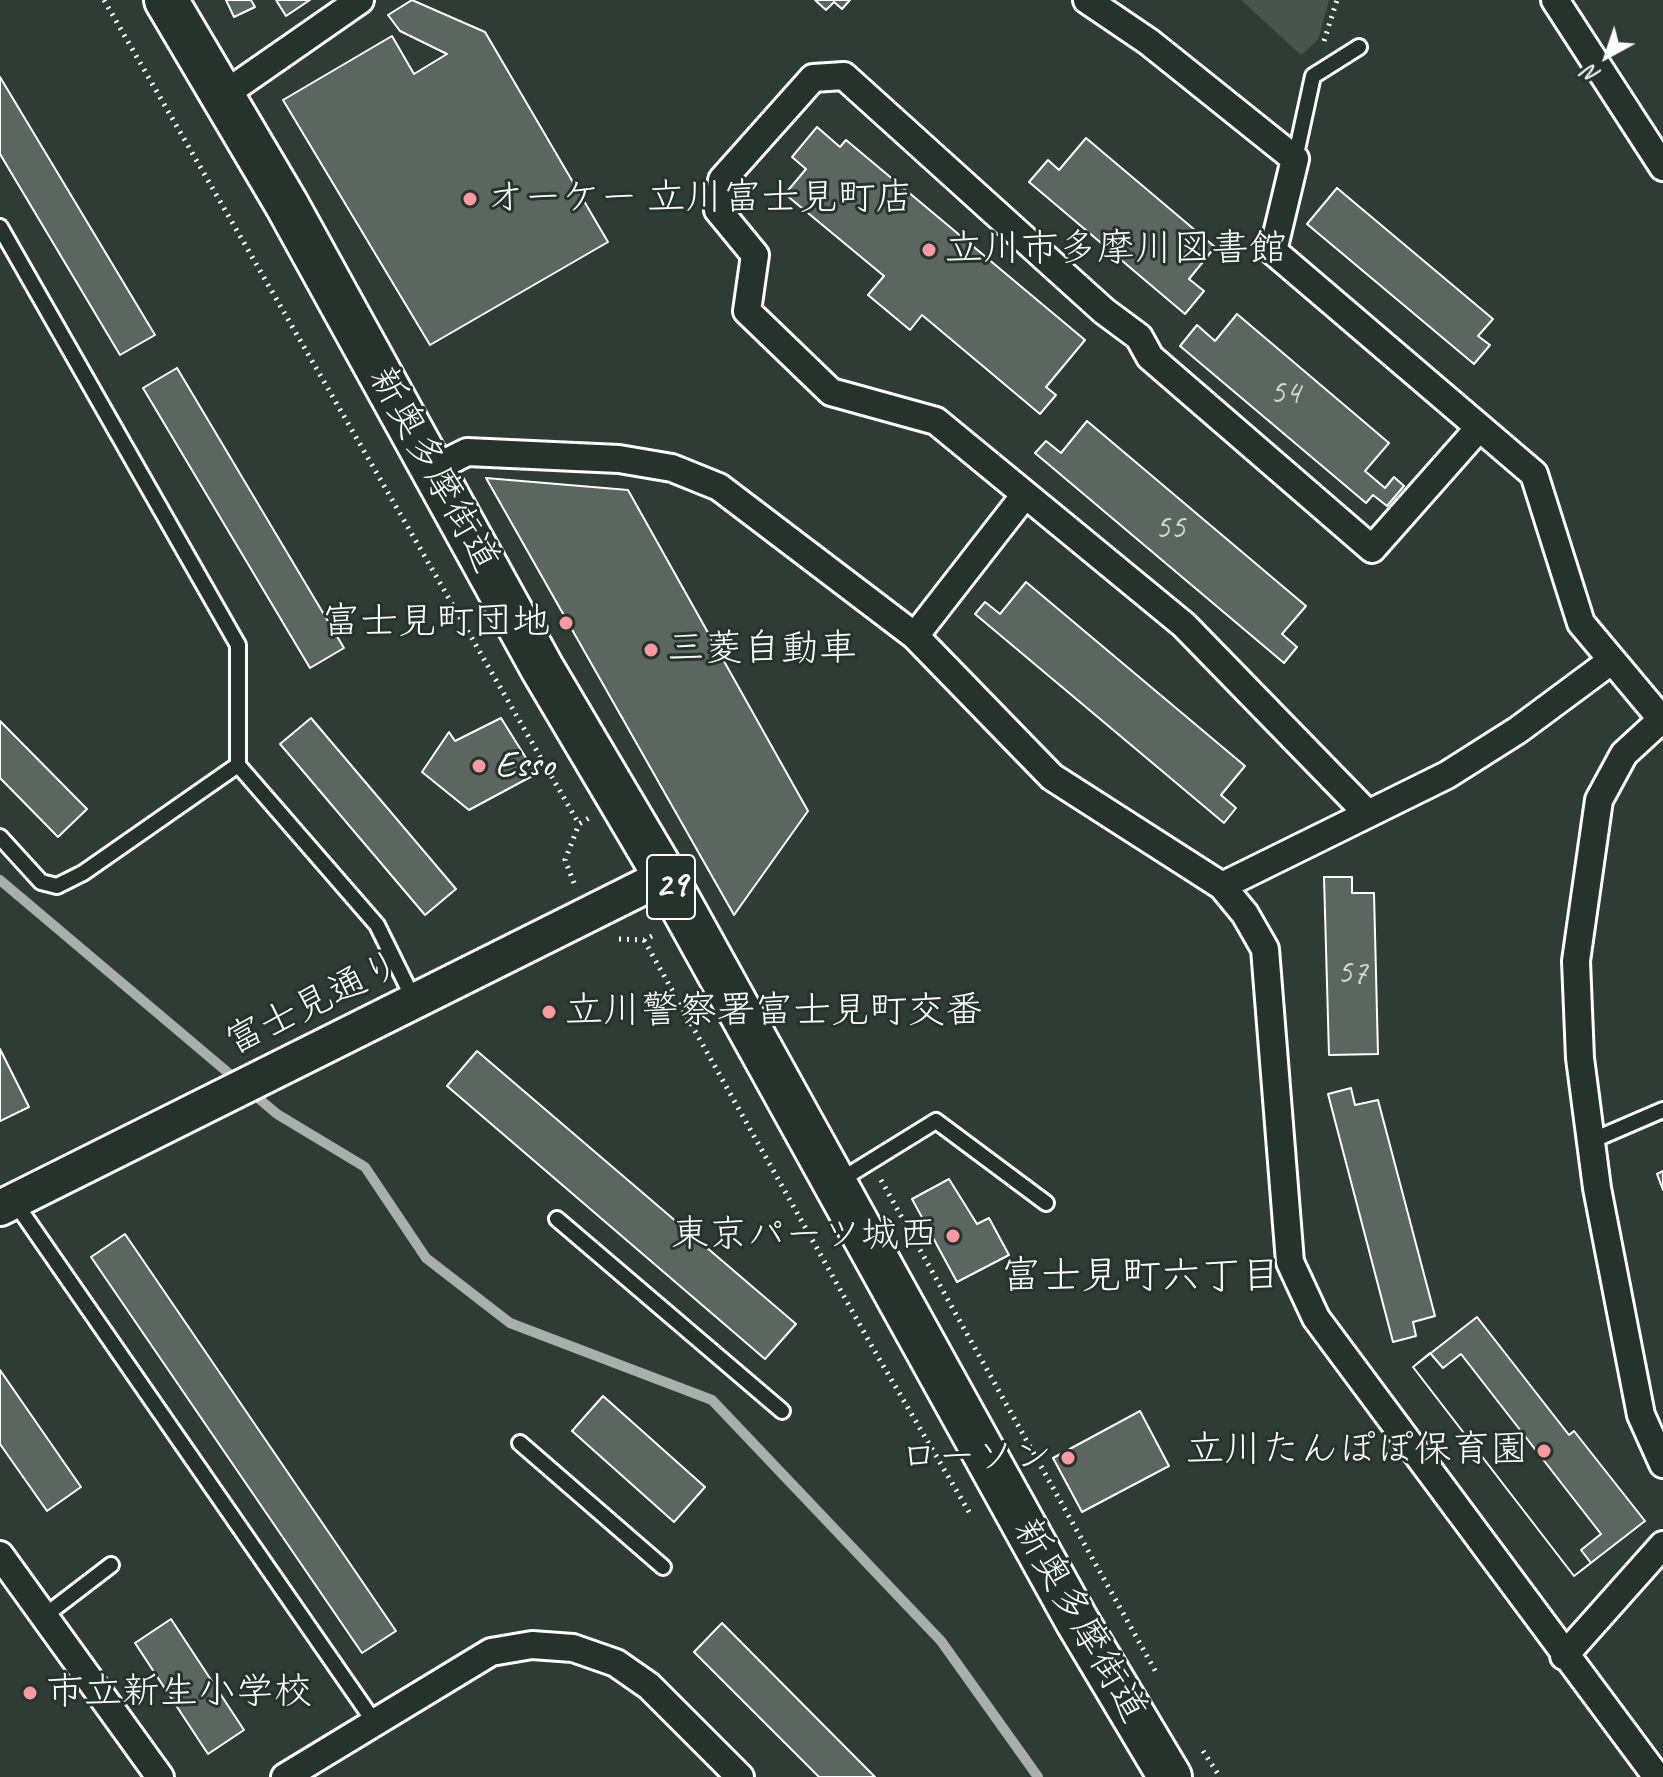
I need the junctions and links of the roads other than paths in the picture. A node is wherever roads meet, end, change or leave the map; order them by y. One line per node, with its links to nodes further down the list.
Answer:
1 (166, 0): 6 (main road, 新奥多摩街道 / 29)
2 (360, 0): 6 (street)
3 (1087, 0): 7 (street)
4 (1555, 0): 8 (street)
5 (1359, 47): 7 (lane)
6 (222, 96): 11 (main road, 新奥多摩街道 / 29)
7 (1295, 159): 10 (street)
8 (1663, 167)
9 (0, 227): 16 (lane)
10 (1479, 428): 12 (street); 14 (street)
11 (433, 469): 13 (street); 19 (main road, 新奥多摩街道 / 29)
12 (1024, 496): 13 (street); 17 (street)
13 (915, 636): 20 (street)
14 (1611, 661): 15 (street); 17 (street)
15 (1662, 720): 23 (street)
16 (238, 765): 18 (lane); 21 (lane)
17 (1367, 813): 20 (street)
18 (0, 837)
19 (665, 876): 21 (street, 富士見通り); 24 (main road, 新奥多摩街道 / 29)
20 (1222, 886): 36 (street)
21 (414, 1001): 26 (street, 富士見通り)
22 (1663, 1110): 23 (lane)
23 (1591, 1141): 30 (street)
24 (835, 1184): 25 (lane); 41 (main road, 新奥多摩街道 / 29)
25 (1046, 1203)
26 (7, 1204): 37 (lane)
27 (557, 1219): 28 (lane)
28 (782, 1411)
29 (520, 1443): 34 (lane)
30 (1663, 1464)
31 (1663, 1545): 36 (street)
32 (0, 1555): 35 (street)
33 (111, 1565): 35 (lane)
34 (663, 1567)
35 (43, 1617): 39 (street)
36 (1564, 1656): 42 (street)
37 (375, 1723): 38 (street); 40 (street)
38 (301, 1773)
39 (160, 1777)
40 (740, 1777)
41 (1170, 1777)
42 (1657, 1777)

